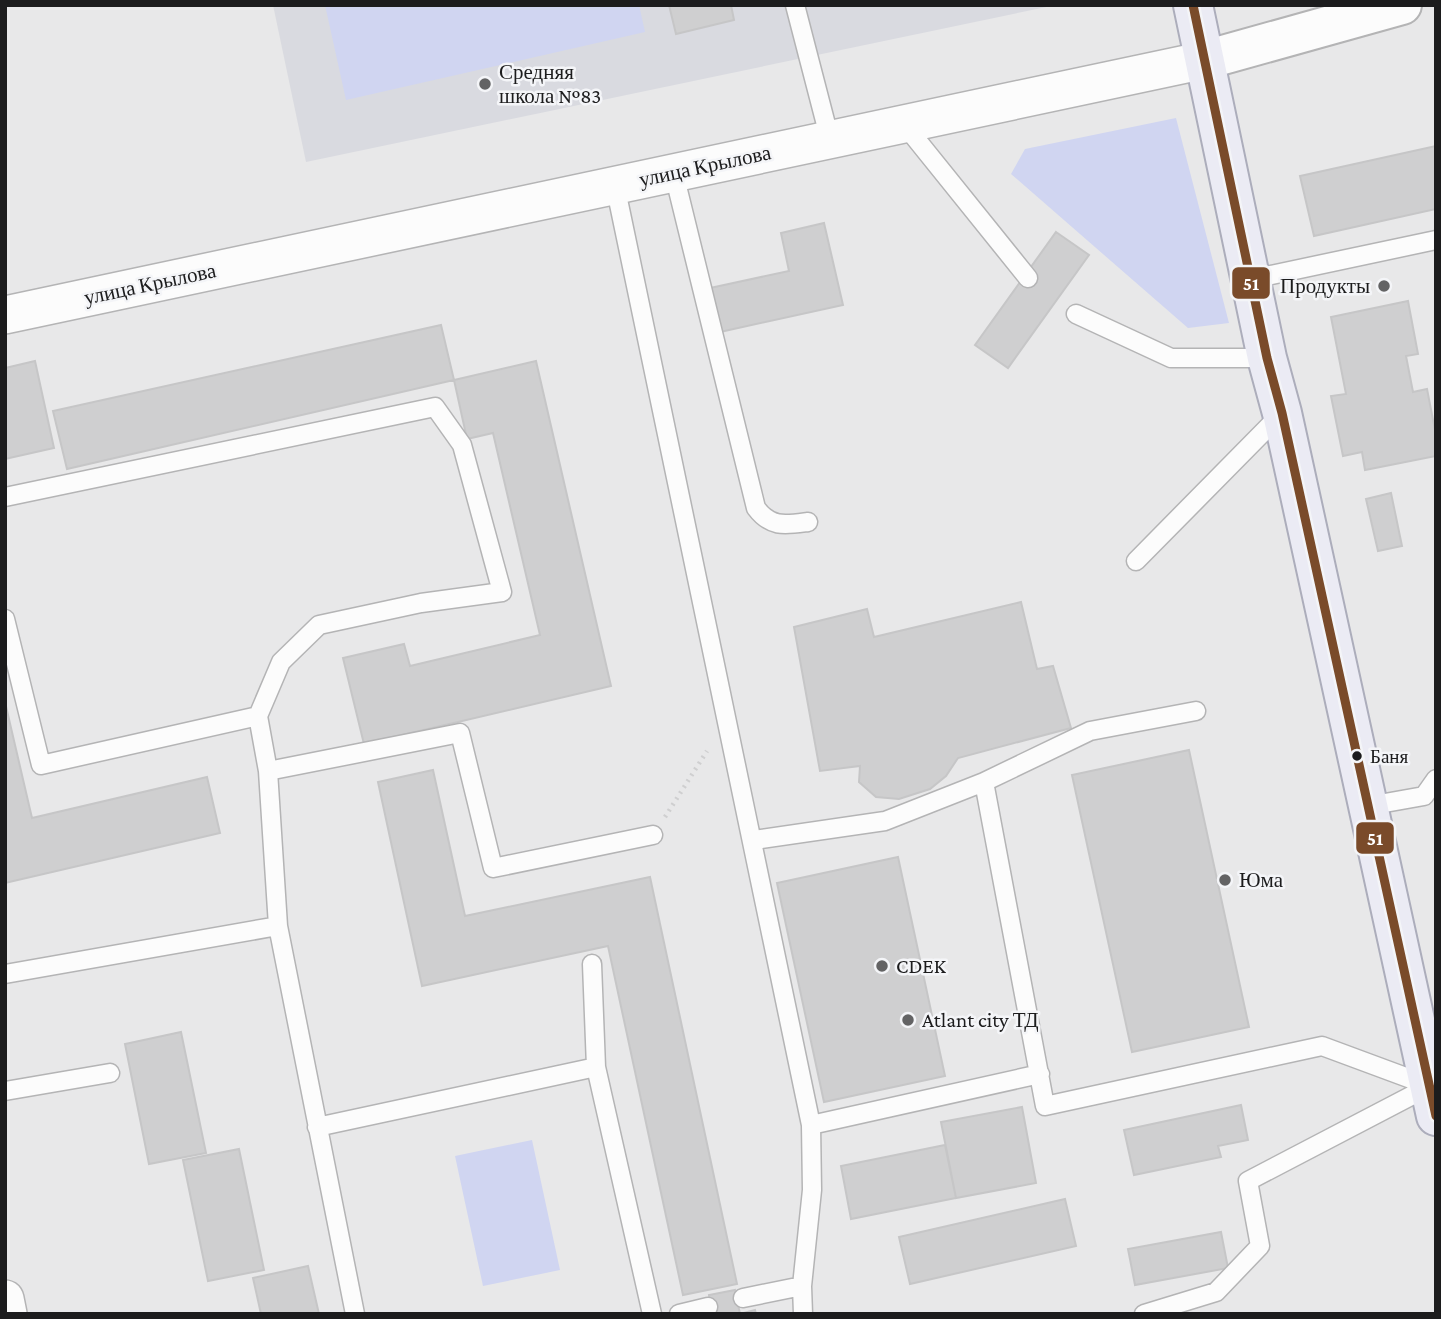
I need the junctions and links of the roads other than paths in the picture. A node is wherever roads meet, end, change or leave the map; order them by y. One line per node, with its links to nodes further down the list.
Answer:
1 (795, 5): 6 (lane)
2 (1193, 5): 4 (main road)
3 (1402, 5): 4 (street, улица Крылова)
4 (1205, 60): 5 (street, улица Крылова); 11 (main road)
5 (904, 124): 6 (street, улица Крылова); 10 (lane)
6 (830, 140): 7 (street, улица Крылова)
7 (674, 174): 8 (street, улица Крылова); 17 (lane)
8 (615, 185): 13 (street, улица Крылова); 28 (lane)
9 (1436, 240): 11 (lane)
10 (1028, 278)
11 (1252, 279): 14 (main road)
12 (1076, 314): 14 (lane)
13 (5, 315)
14 (1267, 358): 15 (main road)
15 (1282, 413): 18 (lane); 26 (main road)
16 (5, 497): 21 (lane)
17 (808, 522)
18 (1136, 561)
19 (5, 619): 21 (lane)
20 (1196, 711): 24 (lane)
21 (258, 716): 22 (lane)
22 (268, 771): 27 (lane); 29 (lane)
23 (1436, 779): 25 (lane)
24 (984, 782): 28 (lane); 34 (lane)
25 (1430, 802): 26 (lane)
26 (1368, 807): 36 (main road)
27 (653, 835)
28 (754, 840): 37 (lane)
29 (278, 926): 31 (lane); 38 (lane)
30 (592, 964): 32 (lane)
31 (5, 974)
32 (596, 1067): 38 (lane); 45 (lane)
33 (110, 1073): 35 (lane)
34 (1040, 1074): 36 (lane); 37 (lane)
35 (5, 1091)
36 (1433, 1101): 48 (lane)
37 (811, 1125): 39 (lane)
38 (317, 1126): 44 (lane)
39 (802, 1286): 40 (lane); 47 (lane)
40 (743, 1298)
41 (5, 1299): 43 (street)
42 (708, 1307): 46 (lane)
43 (8, 1314)
44 (355, 1314)
45 (652, 1314)
46 (679, 1314)
47 (803, 1314)
48 (1143, 1314)

